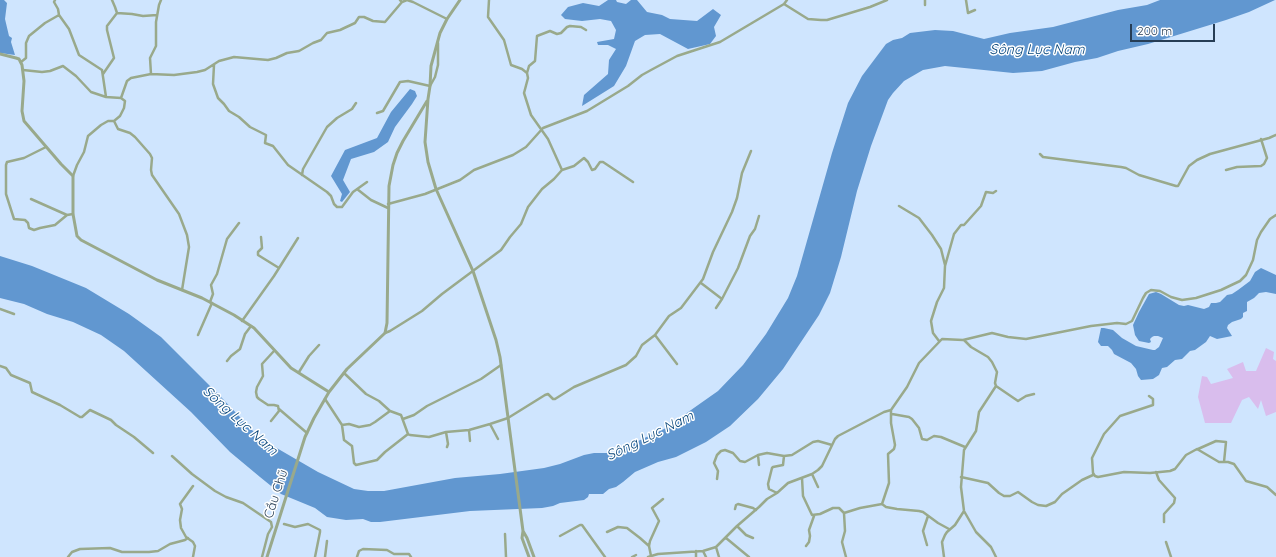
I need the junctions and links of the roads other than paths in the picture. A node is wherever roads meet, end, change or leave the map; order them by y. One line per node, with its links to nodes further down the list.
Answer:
1 (55, 0): 15 (street)
2 (112, 0): 14 (street)
3 (161, 0): 16 (street)
4 (460, 0): 17 (street)
5 (489, 0): 24 (street)
6 (787, 0): 11 (street)
7 (887, 0): 11 (street)
8 (925, 0): 12 (street)
9 (966, 0): 13 (street)
10 (401, 1): 17 (street); 22 (street)
11 (784, 4): 34 (street)
12 (925, 5)
13 (975, 10)
14 (117, 13): 16 (street); 25 (street)
15 (59, 15): 21 (street); 25 (street)
16 (157, 15): 26 (street)
17 (447, 19): 19 (street)
18 (586, 30): 24 (street)
19 (438, 39): 27 (street); 27 (street)
20 (0, 54): 21 (street)
21 (21, 62): 23 (street)
22 (214, 65): 26 (street); 42 (street)
23 (23, 70): 28 (street); 37 (street)
24 (527, 73): 34 (street)
25 (103, 74): 28 (street)
26 (151, 74): 29 (street)
27 (430, 86): 30 (street); 32 (street)
28 (106, 97): 29 (street)
29 (121, 98): 33 (street)
30 (428, 99): 47 (street); 50 (street)
31 (356, 103): 42 (street)
32 (377, 113)
33 (114, 121): 43 (street); 63 (street)
34 (542, 129): 40 (street); 47 (street)
35 (1276, 135): 36 (street)
36 (1261, 139): 39 (street); 41 (street)
37 (46, 147): 43 (street); 53 (street)
38 (751, 151): 62 (street)
39 (1040, 154)
40 (562, 170): 45 (street); 61 (street)
41 (1226, 170)
42 (302, 175): 46 (street)
43 (73, 176): 52 (street)
44 (367, 182): 46 (street)
45 (633, 182)
46 (357, 189): 50 (street)
47 (436, 189): 50 (street); 61 (street)
48 (996, 191): 59 (street)
49 (31, 199): 53 (street)
50 (388, 206): 71 (street)
51 (899, 206): 59 (street)
52 (73, 214): 53 (street); 63 (street)
53 (67, 215)
54 (1276, 215): 74 (street)
55 (759, 216): 64 (street)
56 (239, 223): 65 (street)
57 (261, 237): 60 (street)
58 (298, 238): 60 (street)
59 (945, 266): 75 (street)
60 (279, 268): 69 (street)
61 (473, 271): 71 (street); 80 (street)
62 (701, 283): 64 (street); 73 (street)
63 (182, 290): 65 (street)
64 (722, 299): 66 (street)
65 (211, 303): 69 (street); 72 (street)
66 (716, 308)
67 (0, 309): 68 (street)
68 (14, 314)
69 (242, 320): 70 (street)
70 (251, 326): 77 (street); 78 (street)
71 (385, 333): 83 (street, Cầu Chũ)
72 (198, 335)
73 (655, 335): 79 (street); 93 (street)
74 (963, 340): 75 (street); 84 (street)
75 (939, 341): 90 (street)
76 (319, 345): 82 (street)
77 (274, 351): 82 (street); 89 (street)
78 (227, 361)
79 (677, 364)
80 (500, 365): 93 (street); 94 (street)
81 (0, 366): 108 (street)
82 (299, 372): 85 (street)
83 (344, 373): 85 (street, Cầu Chũ); 91 (street)
84 (996, 386): 86 (street); 106 (street)
85 (329, 392): 88 (street, Cầu Chũ)
86 (1034, 394)
87 (1149, 396): 116 (street)
88 (325, 399): 97 (street); 100 (street, Cầu Chũ)
89 (279, 409): 95 (street); 100 (street)
90 (891, 410): 92 (street); 104 (street)
91 (390, 411): 94 (street); 97 (street)
92 (892, 414): 106 (street); 125 (street)
93 (508, 418): 96 (street); 136 (street)
94 (403, 419): 101 (street)
95 (271, 422)
96 (490, 424): 98 (street); 102 (street)
97 (342, 425): 101 (street)
98 (469, 430): 99 (street); 103 (street)
99 (446, 432): 101 (street); 105 (street)
100 (307, 433): 156 (street, Cầu Chũ)
101 (408, 434)
102 (498, 439)
103 (470, 441)
104 (832, 445): 111 (street); 115 (street)
105 (447, 447)
106 (965, 447): 117 (street)
107 (1197, 449): 112 (street); 112 (street); 114 (street)
108 (153, 453)
109 (758, 455): 111 (street); 113 (street); 119 (street)
110 (172, 456): 155 (street)
111 (784, 456): 122 (street)
112 (1224, 462): 123 (street)
113 (759, 465)
114 (1156, 472): 116 (street); 132 (street)
115 (812, 474): 118 (street); 121 (street)
116 (1093, 475): 117 (street)
117 (961, 477): 128 (street)
118 (802, 478): 122 (street); 130 (street)
119 (717, 479)
120 (193, 486): 140 (street)
121 (818, 487)
122 (777, 494): 127 (street)
123 (1276, 495)
124 (663, 499): 146 (street)
125 (882, 504): 129 (street); 131 (street)
126 (735, 509): 127 (street)
127 (756, 510): 134 (street)
128 (964, 511): 135 (street); 172 (street)
129 (844, 513): 130 (street); 170 (street)
130 (814, 516): 147 (street)
131 (928, 516): 135 (street); 145 (street)
132 (1164, 522)
133 (284, 524): 157 (street)
134 (737, 526): 141 (street); 142 (street)
135 (949, 529): 171 (street)
136 (523, 531): 162 (street); 163 (street)
137 (607, 532): 146 (street)
138 (506, 534): 161 (street)
139 (560, 536): 164 (street)
140 (188, 538): 153 (street); 154 (street)
141 (726, 538): 148 (street); 169 (street)
142 (754, 538)
143 (328, 542): 158 (street)
144 (1166, 542): 173 (street)
145 (927, 545)
146 (649, 546): 152 (street)
147 (806, 546)
148 (716, 547): 150 (street); 168 (street)
149 (696, 551): 150 (street); 152 (street); 166 (street)
150 (703, 551): 167 (street)
151 (636, 555): 165 (street)
152 (649, 556)
153 (68, 557)
154 (192, 557)
155 (262, 557)
156 (267, 557)
157 (316, 557)
158 (325, 557)
159 (357, 557): 160 (street)
160 (411, 557)
161 (506, 557)
162 (529, 557)
163 (534, 557)
164 (604, 557)
165 (632, 557)
166 (696, 557)
167 (706, 557)
168 (719, 557)
169 (749, 557)
170 (846, 557)
171 (944, 557)
172 (996, 557)
173 (1171, 557)

